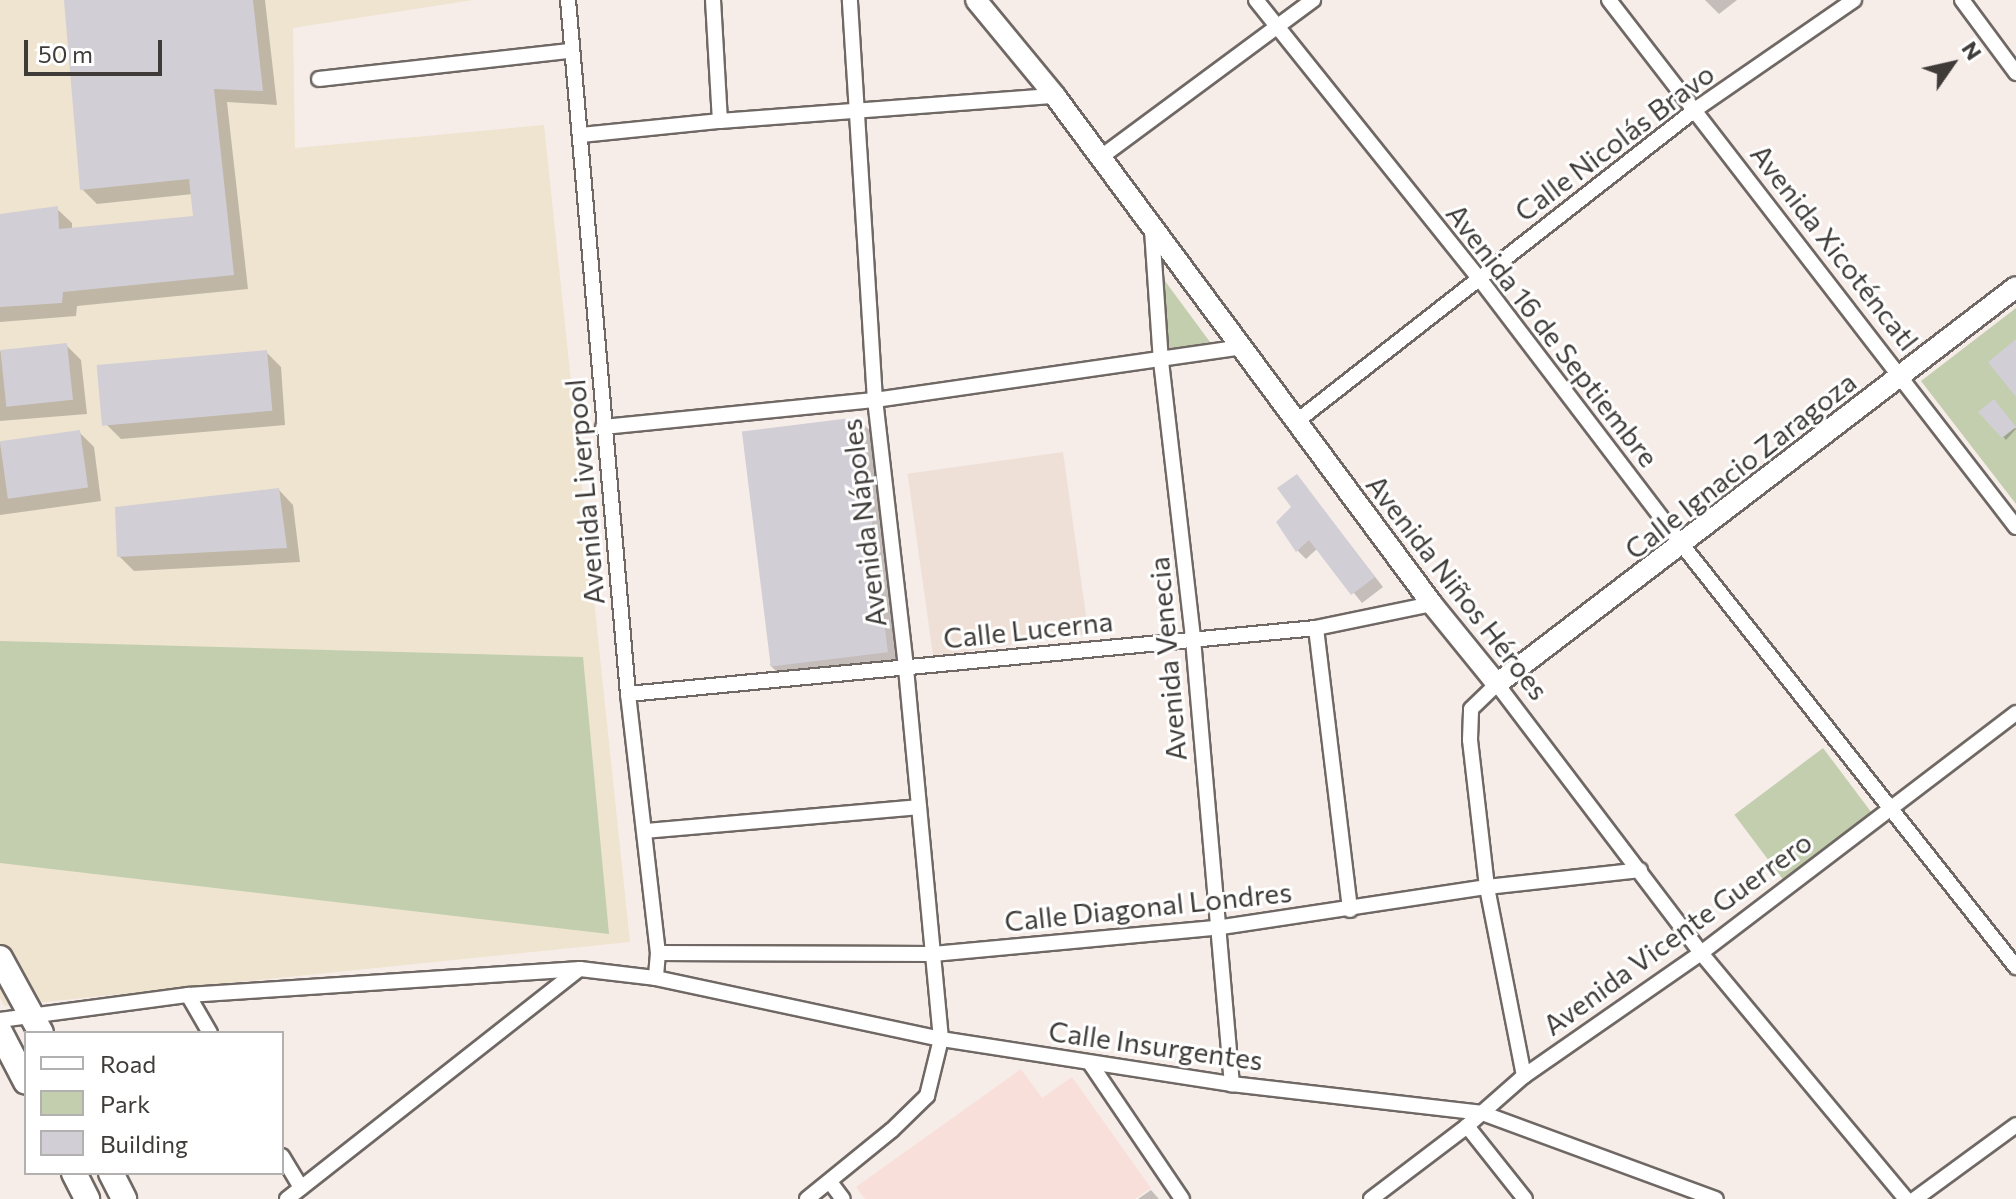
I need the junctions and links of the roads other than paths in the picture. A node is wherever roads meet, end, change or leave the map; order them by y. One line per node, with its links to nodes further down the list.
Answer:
1 (568, 0): 11 (street, Avenida Liverpool)
2 (713, 0): 17 (street)
3 (850, 0): 15 (street, Avenida Nápoles)
4 (976, 0): 14 (street, Avenida Niños Héroes)
5 (1256, 0): 10 (street, Avenida 16 de Septiembre)
6 (1313, 0): 10 (street)
7 (1609, 0): 16 (street, Avenida Xicoténcatl)
8 (1854, 0): 16 (street, Calle Nicolás Bravo)
9 (1962, 0): 12 (street)
10 (1275, 27): 19 (street); 21 (street, Avenida 16 de Septiembre)
11 (569, 51): 13 (street); 18 (street, Avenida Liverpool)
12 (2016, 73)
13 (319, 79)
14 (1055, 96): 15 (street); 19 (street, Avenida Niños Héroes)
15 (856, 109): 17 (street); 26 (street, Avenida Nápoles)
16 (1696, 109): 21 (street, Calle Nicolás Bravo); 25 (street, Avenida Xicoténcatl)
17 (720, 121): 18 (street)
18 (581, 135): 28 (street, Avenida Liverpool)
19 (1101, 157): 20 (street, Avenida Niños Héroes)
20 (1152, 230): 23 (street, Avenida Niños Héroes); 24 (street, Avenida Venecia)
21 (1479, 278): 27 (street, Calle Nicolás Bravo); 30 (street, Avenida 16 de Septiembre)
22 (2016, 287): 25 (street, Calle Ignacio Zaragoza)
23 (1241, 347): 24 (street); 27 (street, Avenida Niños Héroes)
24 (1161, 361): 26 (street); 33 (street, Avenida Venecia)
25 (1901, 376): 29 (street, Avenida Xicoténcatl); 30 (street, Calle Ignacio Zaragoza)
26 (875, 400): 28 (street); 34 (street, Avenida Nápoles)
27 (1297, 421): 31 (street, Avenida Niños Héroes)
28 (603, 427): 36 (street, Avenida Liverpool)
29 (2016, 527)
30 (1683, 546): 35 (street, Calle Ignacio Zaragoza); 39 (street, Avenida 16 de Septiembre)
31 (1432, 604): 32 (street, Calle Lucerna); 35 (street, Avenida Niños Héroes)
32 (1316, 628): 33 (street, Calle Lucerna); 43 (street)
33 (1193, 639): 34 (street, Calle Lucerna); 44 (street, Avenida Venecia)
34 (906, 667): 36 (street, Calle Lucerna); 38 (street, Avenida Nápoles)
35 (1497, 684): 41 (street, Avenida Niños Héroes); 42 (street)
36 (628, 694): 40 (street, Avenida Liverpool)
37 (2016, 713): 39 (street, Avenida Vicente Guerrero)
38 (919, 807): 40 (street); 47 (street, Avenida Nápoles)
39 (1889, 809): 46 (street, Avenida Vicente Guerrero); 49 (street, Avenida 16 de Septiembre)
40 (645, 831): 45 (street, Avenida Liverpool)
41 (1640, 870): 42 (street, Calle Diagonal Londres); 46 (street, Avenida Niños Héroes)
42 (1487, 887): 43 (street, Calle Diagonal Londres); 59 (street)
43 (1350, 910): 44 (street, Calle Diagonal Londres)
44 (1215, 928): 47 (street, Calle Diagonal Londres); 61 (street, Avenida Venecia)
45 (658, 953): 47 (street, Calle Diagonal Londres); 51 (street, Avenida Liverpool)
46 (1701, 953): 59 (street, Avenida Vicente Guerrero); 79 (street, Avenida Niños Héroes)
47 (933, 954): 57 (street, Avenida Nápoles)
48 (0, 958): 54 (main road)
49 (2016, 967)
50 (580, 969): 51 (street, Calle Insurgentes); 52 (street); 69 (street)
51 (656, 978): 57 (street, Calle Insurgentes)
52 (188, 995): 54 (street); 55 (street)
53 (0, 1020): 54 (street)
54 (36, 1023)
55 (209, 1031)
56 (0, 1032): 60 (main road)
57 (941, 1039): 58 (street, Calle Insurgentes); 68 (street, Avenida Nápoles)
58 (1090, 1063): 61 (street, Calle Insurgentes); 75 (street)
59 (1524, 1076): 62 (street, Avenida Vicente Guerrero)
60 (24, 1078)
61 (1232, 1084): 62 (street, Calle Insurgentes)
62 (1482, 1113): 64 (street, Avenida Vicente Guerrero); 78 (street, Calle Insurgentes)
63 (2016, 1125): 80 (street)
64 (1467, 1126): 76 (street, Avenida Vicente Guerrero); 77 (street)
65 (284, 1159): 69 (street)
66 (75, 1175): 70 (main road)
67 (112, 1175): 71 (main road)
68 (830, 1182): 73 (street, Avenida Nápoles); 74 (street)
69 (301, 1188): 72 (street)
70 (87, 1199)
71 (124, 1199)
72 (287, 1199)
73 (807, 1199)
74 (843, 1199)
75 (1182, 1199)
76 (1371, 1199)
77 (1525, 1199)
78 (1716, 1199)
79 (1906, 1199)
80 (1915, 1199)

